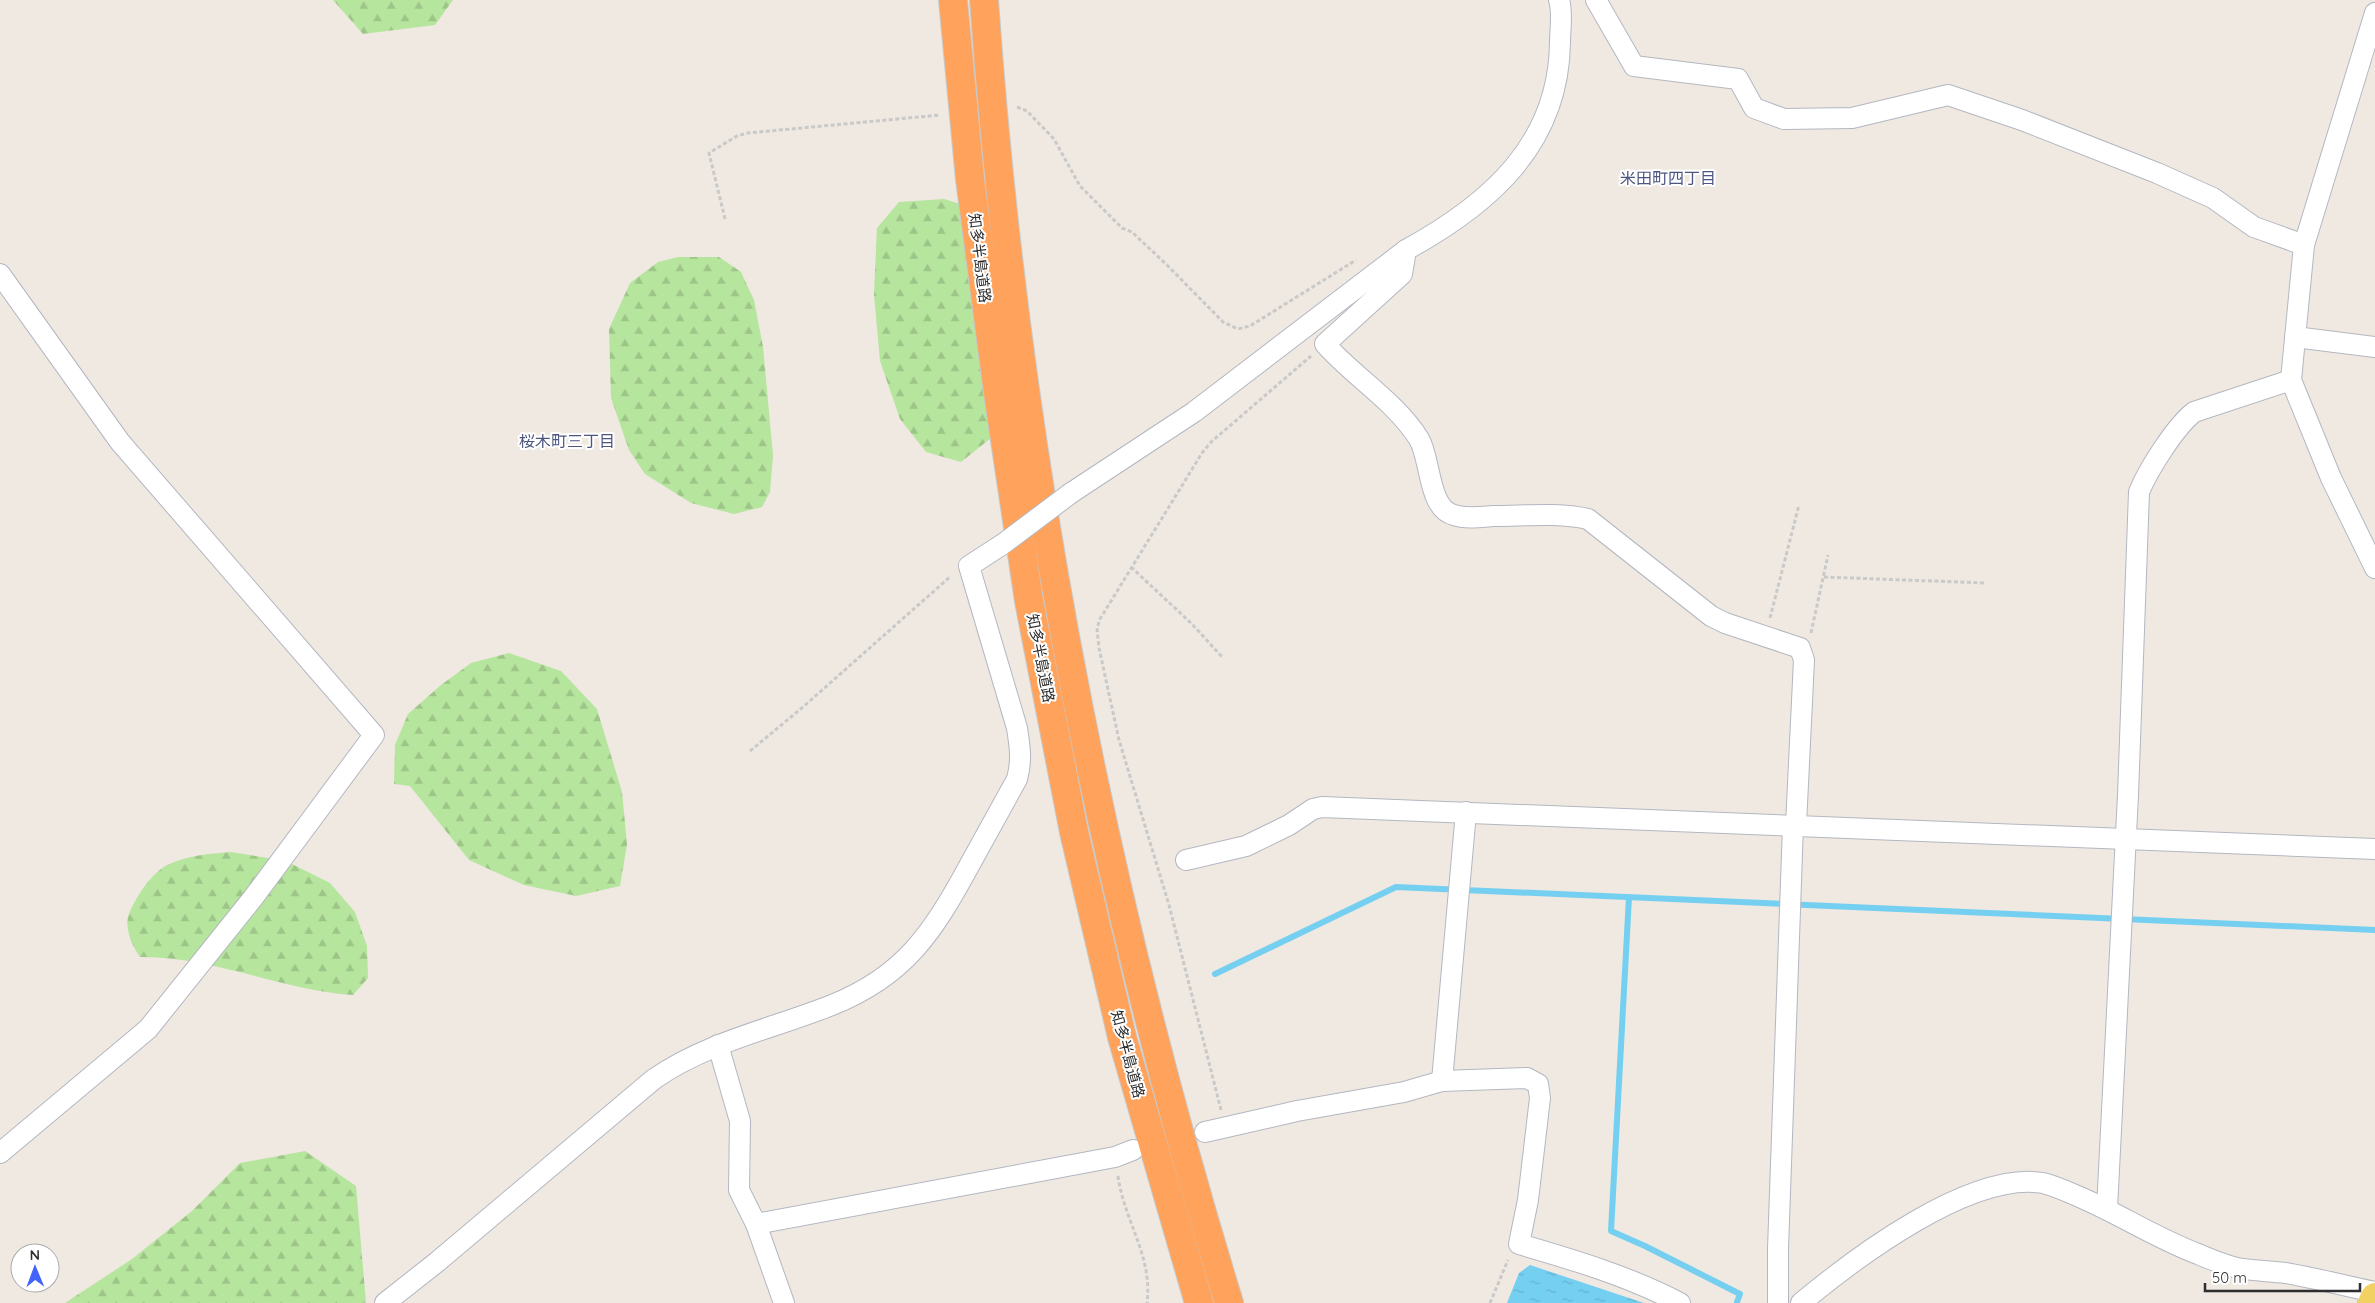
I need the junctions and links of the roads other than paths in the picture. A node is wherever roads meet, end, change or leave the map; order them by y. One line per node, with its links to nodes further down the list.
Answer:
1 (953, 0): 29 (highway, 知多半島道路)
2 (984, 0): 30 (highway, 知多半島道路)
3 (1559, 0): 7 (street)
4 (1596, 0): 6 (street)
5 (2375, 13): 6 (street)
6 (2304, 245): 9 (street)
7 (1406, 250): 14 (street); 18 (street, bridge)
8 (0, 274): 21 (street)
9 (2296, 337): 10 (street); 11 (street)
10 (2375, 347)
11 (2291, 380): 12 (street); 15 (street)
12 (2375, 568)
13 (1466, 812): 14 (street); 17 (street); 19 (street)
14 (1795, 825): 15 (street); 32 (street)
15 (2126, 839): 16 (street); 23 (street)
16 (2375, 850)
17 (1186, 860)
18 (718, 1045): 24 (street); 27 (street)
19 (1442, 1081): 20 (street); 31 (street)
20 (1205, 1132)
21 (0, 1153)
22 (1124, 1154): 24 (street)
23 (2107, 1209): 25 (street); 33 (street)
24 (756, 1224): 28 (street)
25 (2375, 1292)
26 (2375, 1297): 34 (main road)
27 (385, 1303)
28 (784, 1303)
29 (1199, 1303)
30 (1229, 1303)
31 (1680, 1303)
32 (1778, 1303)
33 (1801, 1303)
34 (2372, 1303)

